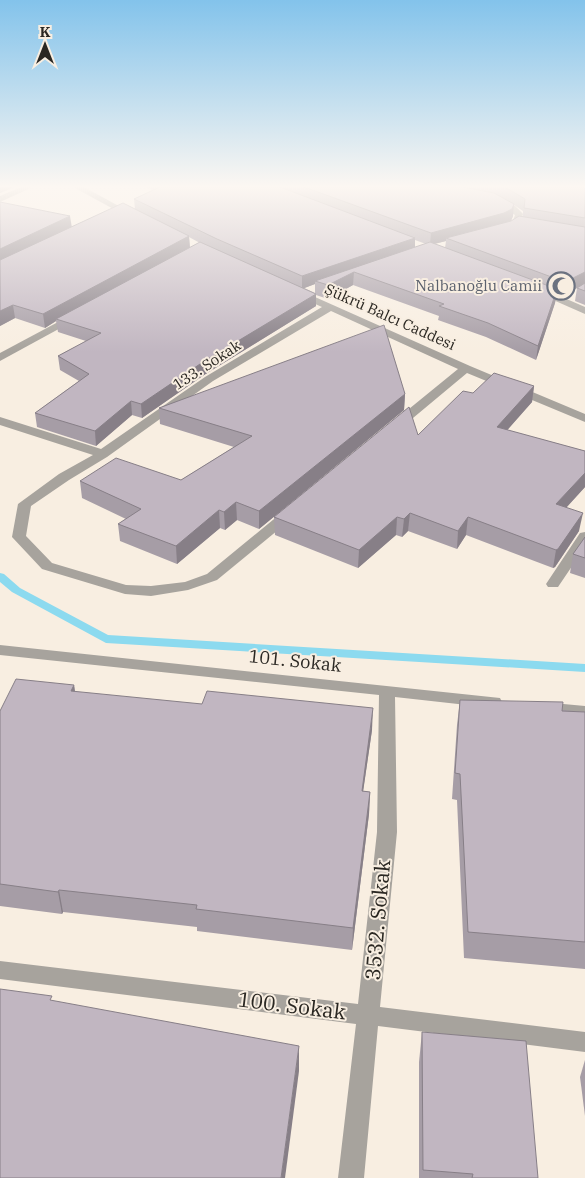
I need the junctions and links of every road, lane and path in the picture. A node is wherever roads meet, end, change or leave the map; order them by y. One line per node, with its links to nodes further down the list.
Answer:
1 (284, 286): 5 (street, Şükrü Balcı Caddesi)
2 (526, 286): 6 (street)
3 (320, 288): 5 (street)
4 (578, 293): 6 (street)
5 (302, 294): 7 (street, Şükrü Balcı Caddesi)
6 (564, 302): 8 (street)
7 (330, 307): 11 (street, Şükrü Balcı Caddesi); 15 (street, 133. Sokak)
8 (585, 311)
9 (80, 314): 10 (street)
10 (0, 358)
11 (466, 368): 12 (street, Şükrü Balcı Caddesi); 14 (street)
12 (585, 418)
13 (0, 422): 15 (street)
14 (389, 432)
15 (103, 454): 16 (street, 133. Sokak)
16 (304, 501)
17 (585, 536): 18 (street)
18 (553, 584)
19 (0, 650): 20 (street, 101. Sokak)
20 (387, 691): 21 (street, 101. Sokak); 25 (street, 3532. Sokak)
21 (506, 704)
22 (526, 706): 23 (street)
23 (585, 712)
24 (0, 970): 25 (street, 100. Sokak)
25 (369, 1016): 26 (street, 100. Sokak); 27 (street, 3532. Sokak)
26 (585, 1042)
27 (351, 1178)

